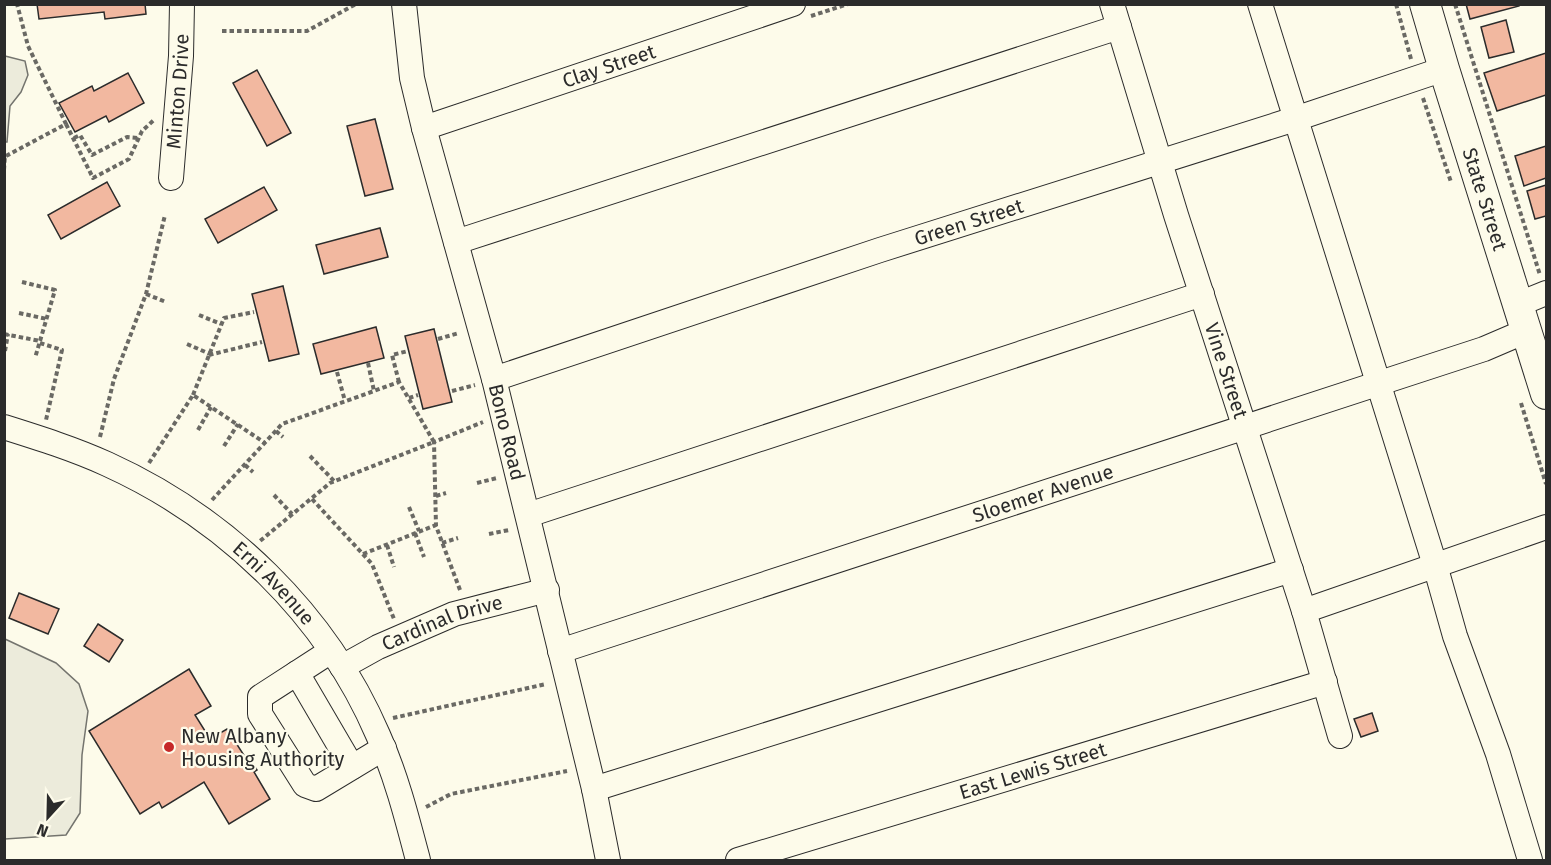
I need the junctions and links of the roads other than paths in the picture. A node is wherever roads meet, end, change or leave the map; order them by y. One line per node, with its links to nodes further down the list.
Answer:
1 (182, 4): 11 (street, Minton Drive)
2 (404, 4): 9 (street, Bono Road)
3 (793, 4): 9 (street, Clay Street)
4 (1260, 4): 8 (street)
5 (1425, 4): 7 (main road, State Street)
6 (1115, 16): 10 (street, Vine Street); 12 (street)
7 (1444, 69): 8 (street, Green Street); 14 (main road, State Street)
8 (1295, 119): 10 (street, Green Street); 16 (street)
9 (424, 128): 12 (street, Bono Road)
10 (1161, 161): 13 (street, Vine Street); 15 (street, Green Street)
11 (171, 178)
12 (456, 242): 15 (street, Bono Road)
13 (1202, 294): 18 (street, Vine Street); 20 (street)
14 (1534, 306): 16 (street, Sloemer Avenue); 17 (main road, State Street)
15 (485, 382): 20 (street, Bono Road)
16 (1378, 383): 18 (street, Sloemer Avenue); 22 (street)
17 (1546, 394)
18 (1244, 426): 23 (street, Vine Street); 26 (street, Sloemer Avenue)
19 (4, 427): 27 (street, Erni Avenue)
20 (522, 522): 24 (street, Bono Road)
21 (1546, 527): 22 (street)
22 (1435, 565): 25 (street); 37 (street)
23 (1291, 570): 25 (street, Vine Street); 33 (street)
24 (547, 590): 26 (street, Bono Road); 27 (street, Cardinal Drive)
25 (1305, 611): 29 (street, Vine Street)
26 (560, 651): 33 (street, Bono Road)
27 (337, 659): 28 (street, Cardinal Drive); 31 (street, Erni Avenue)
28 (297, 673): 32 (street); 32 (street, Cardinal Drive)
29 (1325, 682): 30 (street, Vine Street); 36 (street, East Lewis Street)
30 (1340, 736)
31 (384, 748): 32 (street); 34 (street, Erni Avenue)
32 (352, 768)
33 (594, 789): 35 (street, Bono Road)
34 (418, 861)
35 (609, 861)
36 (738, 861)
37 (1530, 861)

